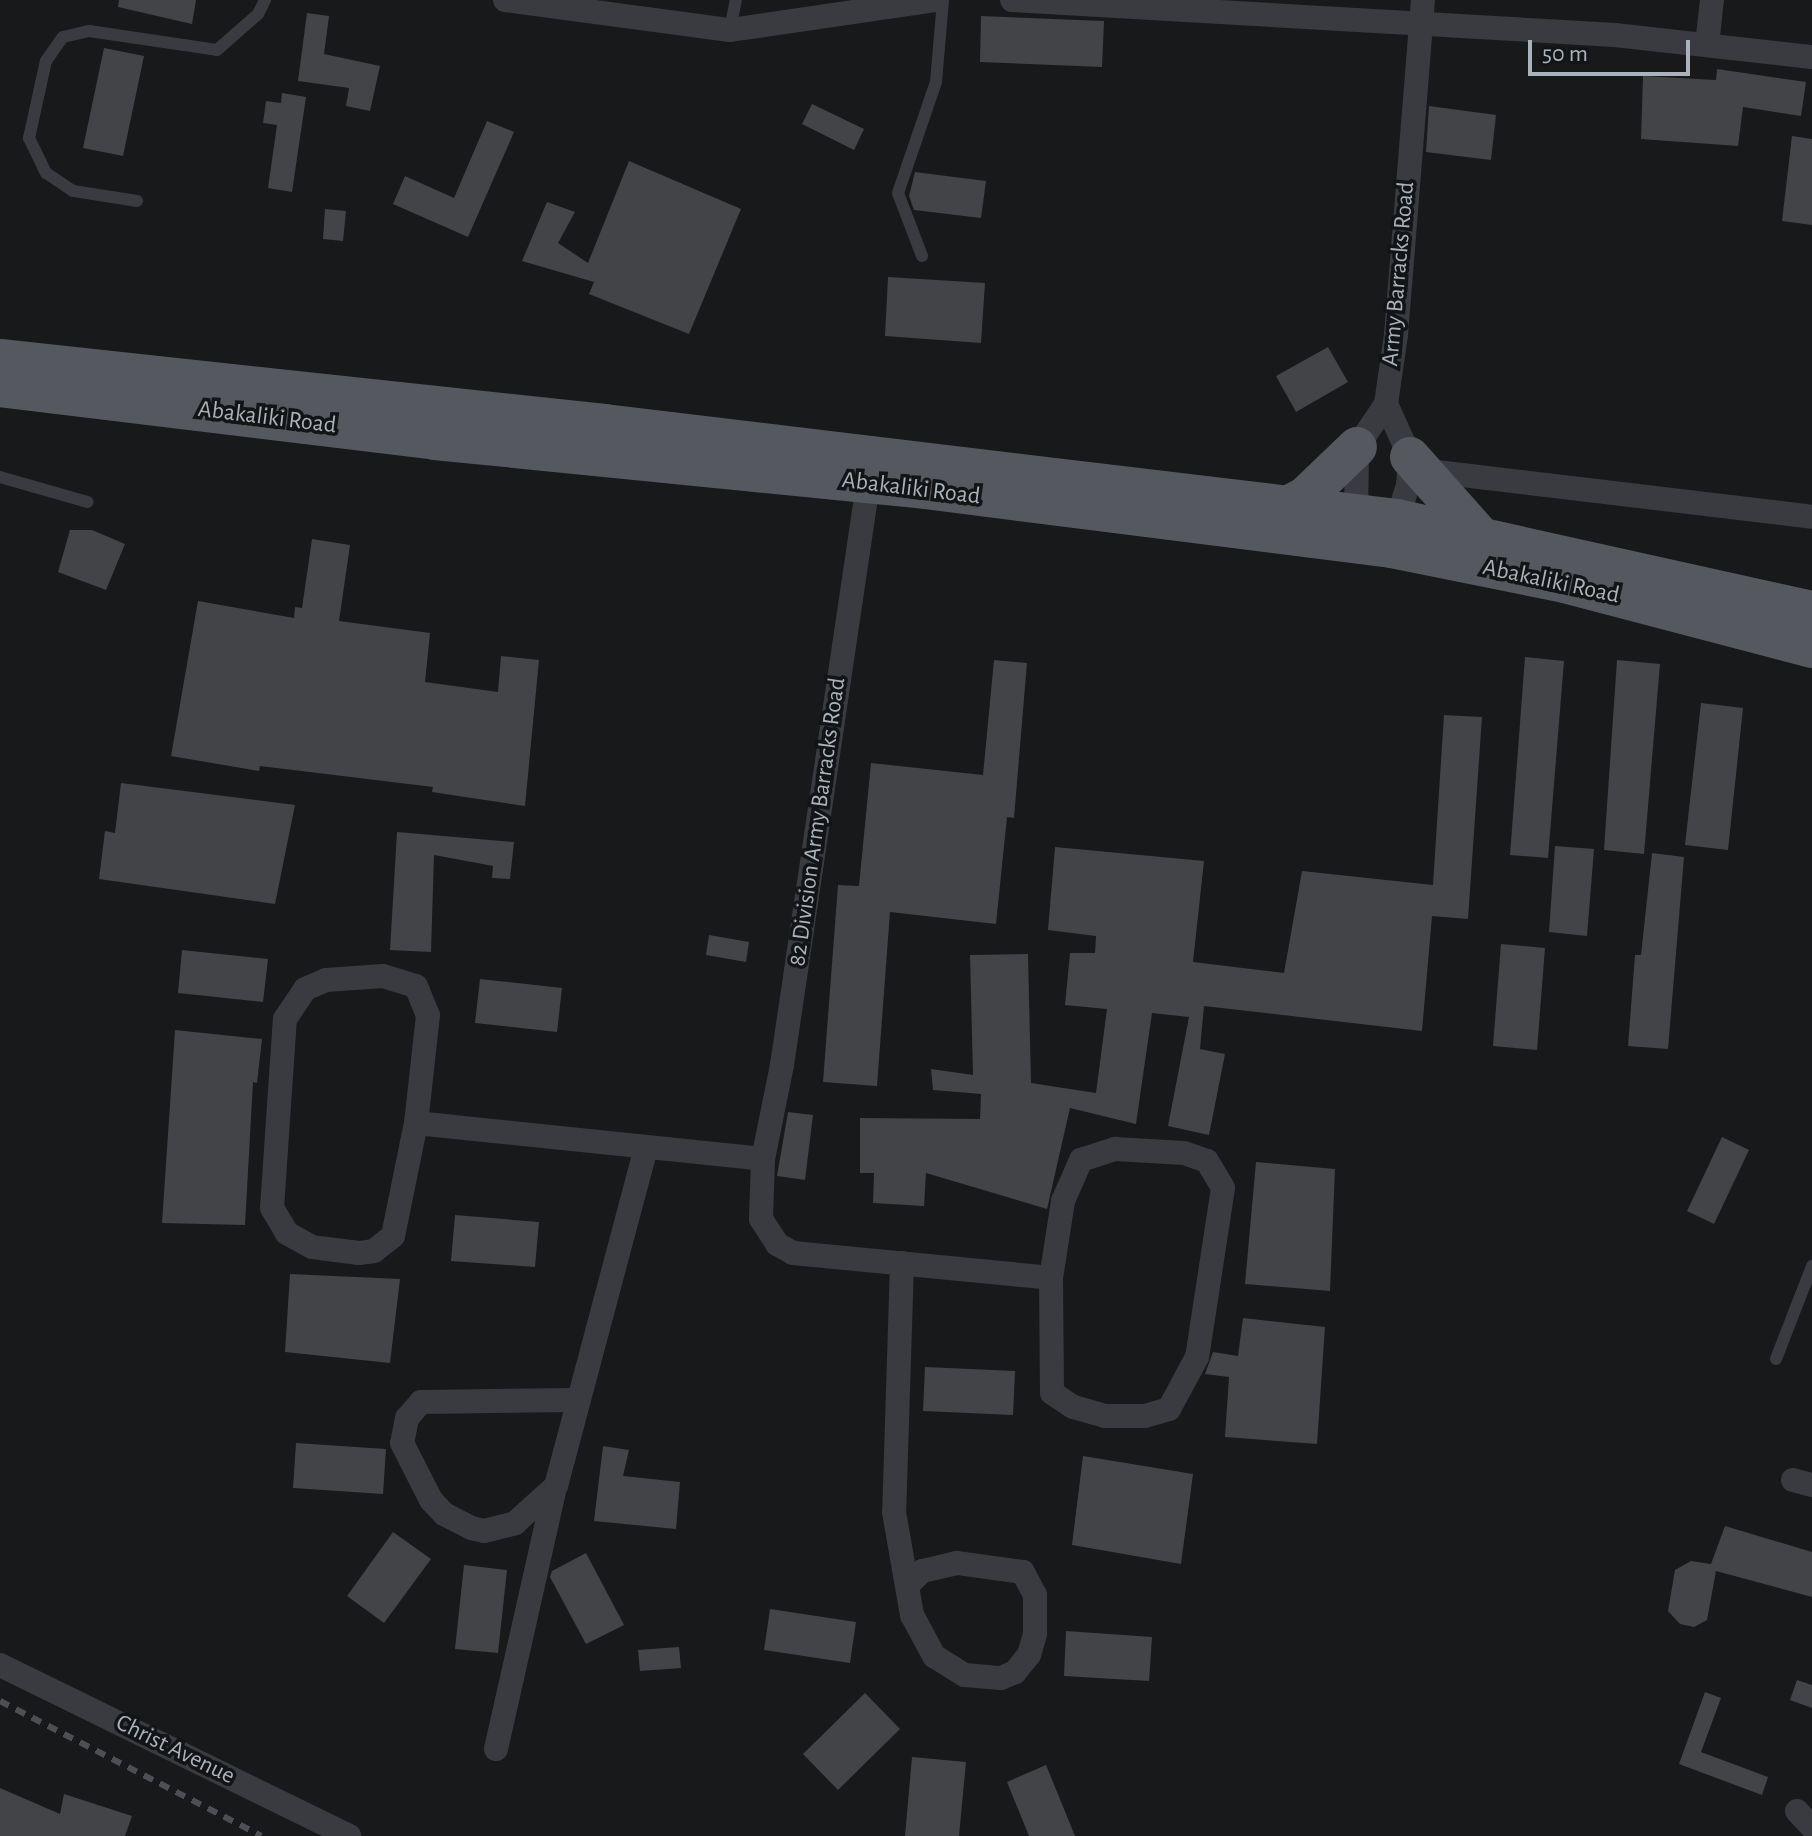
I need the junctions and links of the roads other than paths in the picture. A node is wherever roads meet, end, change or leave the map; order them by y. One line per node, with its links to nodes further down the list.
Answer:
1 (265, 0): 12 (lane)
2 (505, 0): 9 (street)
3 (736, 0): 9 (lane)
4 (935, 0): 9 (street)
5 (943, 0): 13 (lane)
6 (1012, 0): 8 (street)
7 (1712, 0): 10 (street)
8 (1422, 12): 10 (street); 16 (street, Army Barracks Road)
9 (730, 30)
10 (1707, 45): 11 (street)
11 (1812, 57)
12 (137, 201)
13 (922, 256)
14 (0, 359): 22 (main road, Abakaliki Road)
15 (0, 387): 20 (main road, Abakaliki Road)
16 (1386, 404): 17 (street, Army Barracks Road); 18 (street)
17 (1357, 447): 22 (main road); 24 (street)
18 (1415, 463): 23 (street); 24 (street); 25 (main road)
19 (0, 477): 21 (lane)
20 (868, 484): 24 (main road, Abakaliki Road); 30 (street, 82 Division Army Barracks Road)
21 (88, 502)
22 (1285, 507): 24 (main road, Abakaliki Road)
23 (1812, 517)
24 (1375, 531): 25 (main road, Abakaliki Road); 27 (main road, Abakaliki Road)
25 (1482, 538): 26 (main road, Abakaliki Road)
26 (1812, 611)
27 (1812, 648)
28 (416, 1123): 28 (street); 29 (street)
29 (646, 1147): 30 (street); 36 (street)
30 (763, 1159): 31 (street, 82 Division Army Barracks Road)
31 (902, 1263): 33 (street, 82 Division Army Barracks Road); 38 (street)
32 (1812, 1266): 34 (lane)
33 (1051, 1278): 33 (street)
34 (1809, 1289): 35 (lane)
35 (1776, 1359)
36 (577, 1400): 37 (street); 37 (street)
37 (556, 1486): 40 (street)
38 (910, 1583): 38 (street)
39 (0, 1665): 41 (street, Christ Avenue)
40 (496, 1749)
41 (349, 1836)

